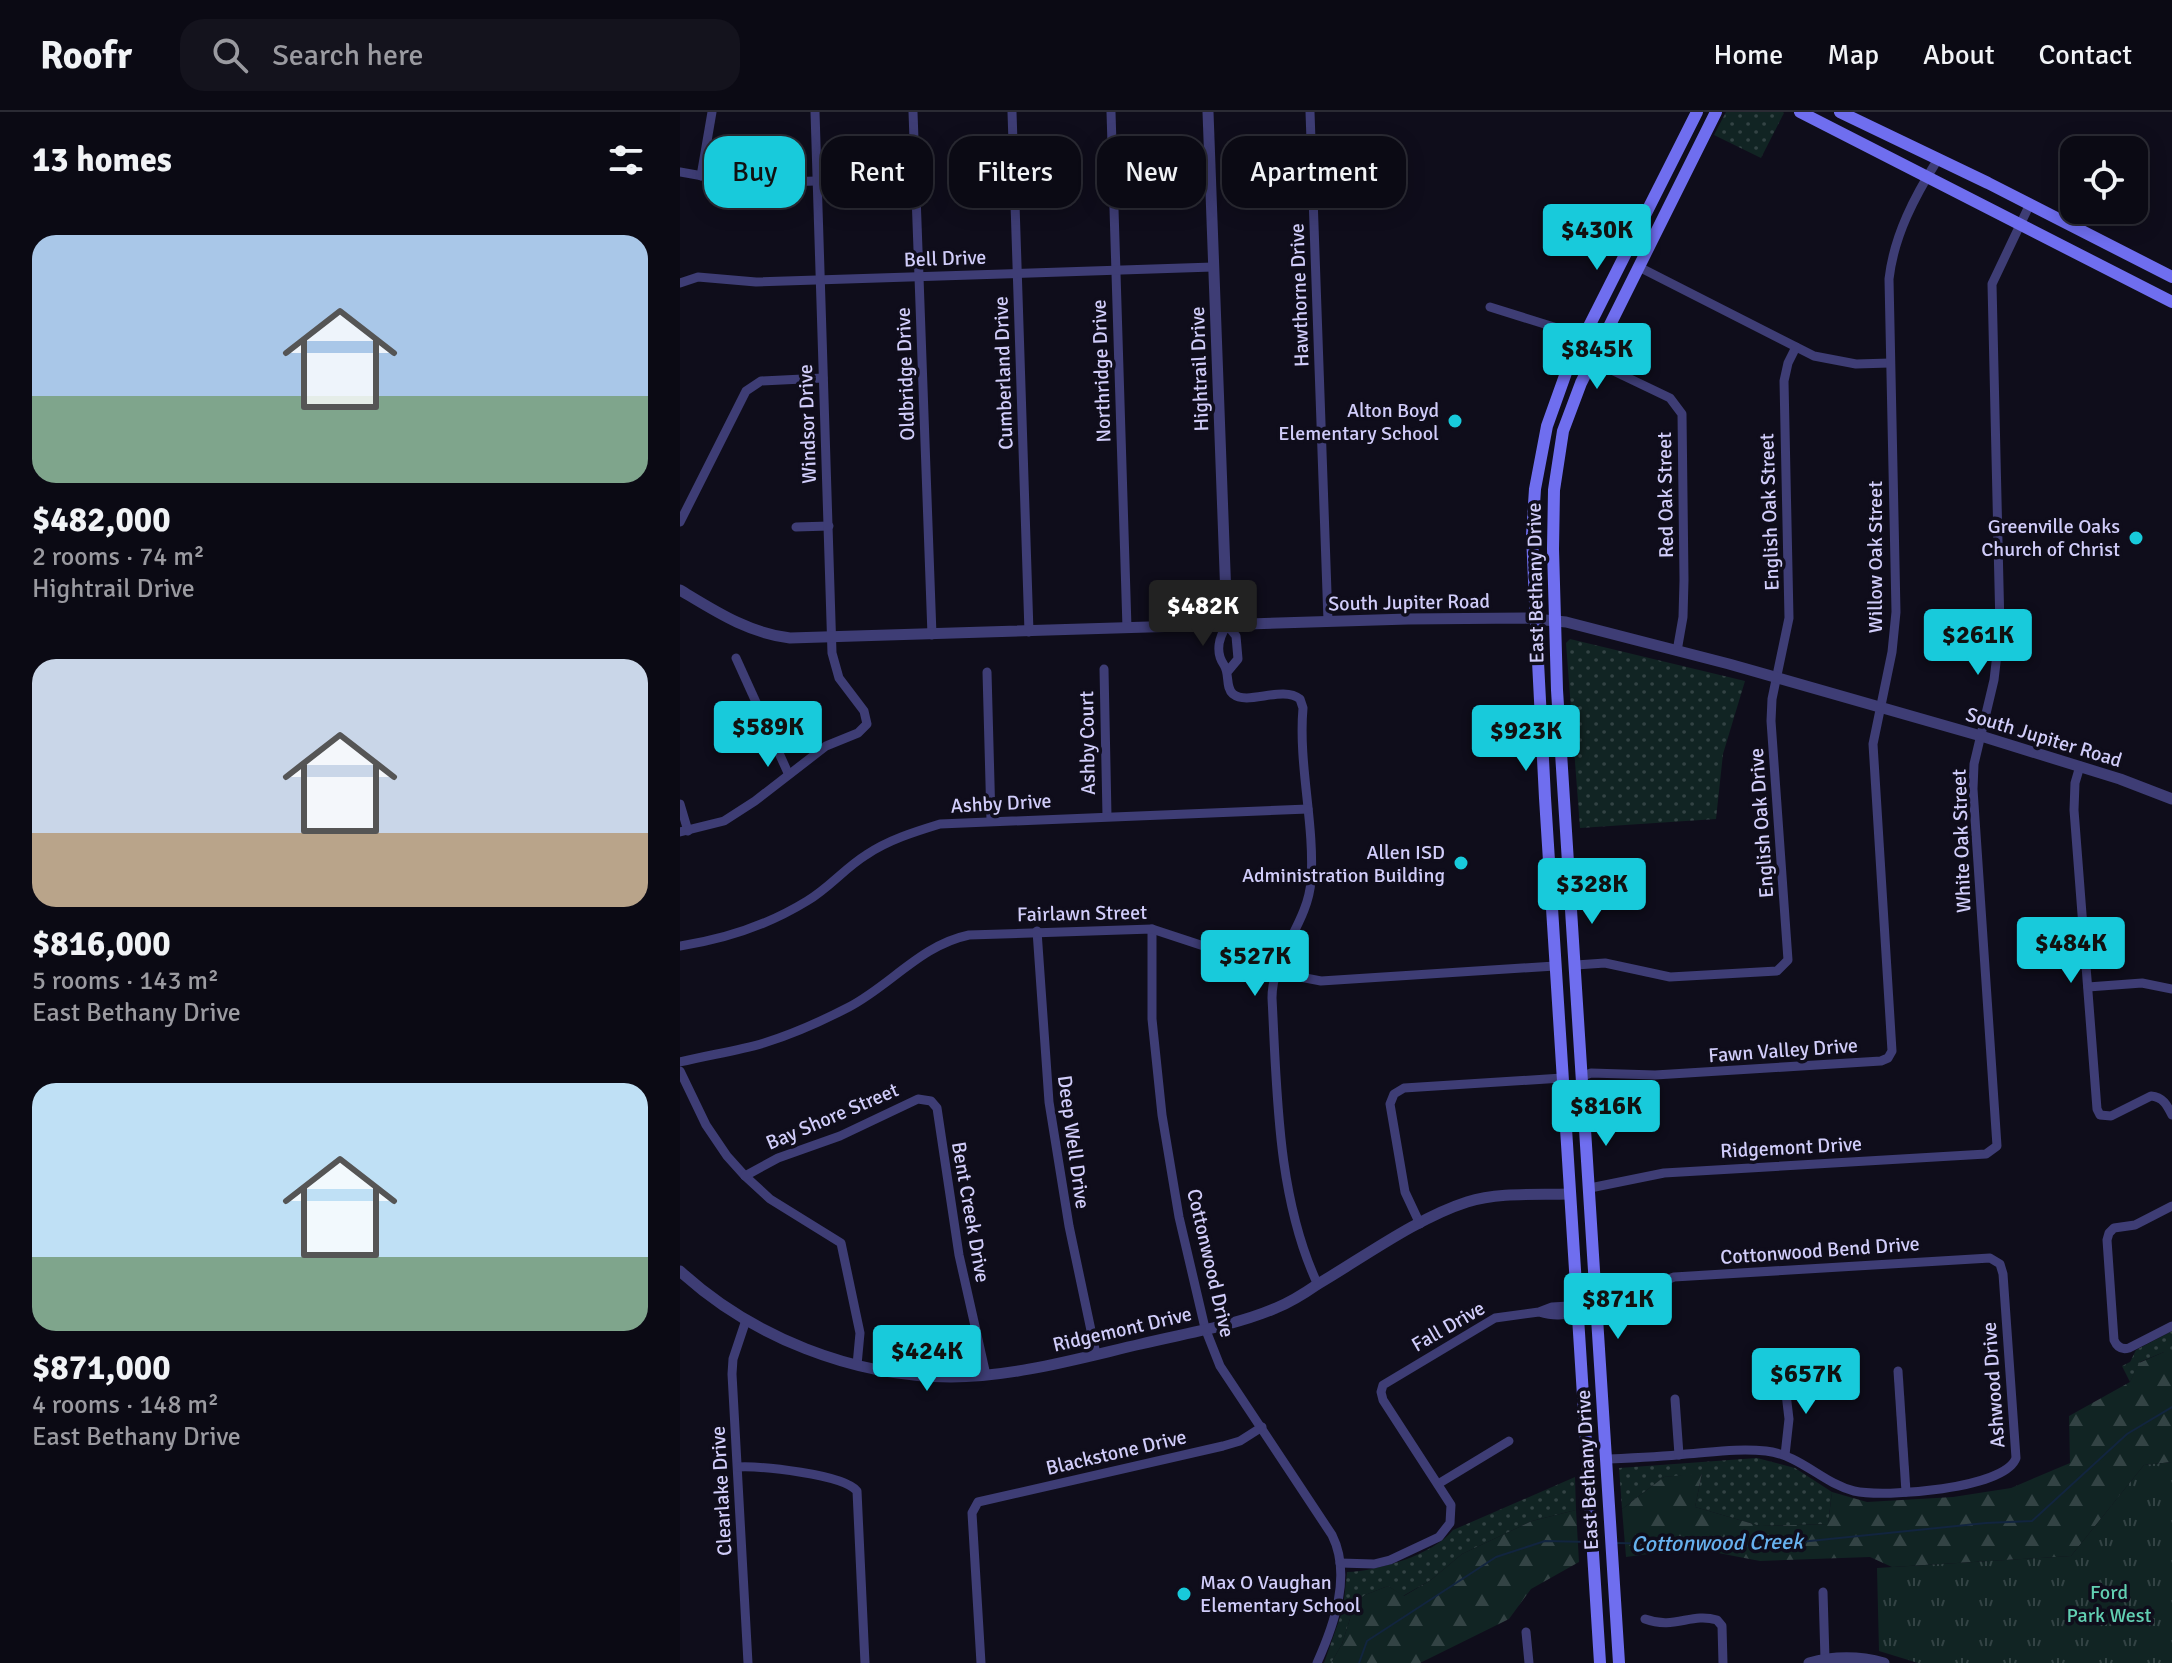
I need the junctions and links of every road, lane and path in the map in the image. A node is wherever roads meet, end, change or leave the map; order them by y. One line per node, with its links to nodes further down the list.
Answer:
1 (712, 112): 16 (street)
2 (815, 112): 18 (street, Windsor Drive)
3 (913, 112): 26 (street, Oldbridge Drive)
4 (1012, 112): 25 (street, Cumberland Drive)
5 (1111, 112): 24 (street, Northridge Drive)
6 (1208, 112): 22 (street, Hightrail Drive)
7 (1310, 112): 46 (street, Hawthorne Drive)
8 (1697, 112): 13 (main road, East Bethany Drive)
9 (1716, 112): 15 (main road, East Bethany Drive)
10 (1800, 112): 17 (main road)
11 (1840, 112): 12 (main road)
12 (1938, 159): 17 (street, Willow Oak Street); 19 (main road)
13 (1670, 166): 15 (main road); 21 (main road, East Bethany Drive)
14 (680, 172): 16 (street)
15 (1685, 174): 23 (main road, East Bethany Drive)
16 (701, 176): 18 (street)
17 (1927, 177): 20 (main road); 37 (street, Willow Oak Street)
18 (817, 181): 28 (street, Windsor Drive)
19 (2030, 204): 20 (street, White Oak Street); 27 (main road)
20 (2020, 225): 30 (main road); 60 (street, White Oak Street)
21 (1623, 259): 23 (main road); 32 (main road, East Bethany Drive)
22 (1213, 267): 24 (street, Bell Drive); 48 (street, Hightrail Drive)
23 (1639, 267): 33 (main road, East Bethany Drive); 34 (street)
24 (1116, 272): 25 (street, Bell Drive); 49 (street, Northridge Drive)
25 (1018, 274): 26 (street, Bell Drive); 50 (street, Cumberland Drive)
26 (919, 277): 28 (street, Bell Drive); 51 (street, Oldbridge Drive)
27 (2172, 277)
28 (820, 278): 29 (street, Bell Drive); 38 (street, Windsor Drive)
29 (680, 283)
30 (2172, 302)
31 (1490, 307): 32 (street)
32 (1585, 336): 33 (street); 35 (main road, East Bethany Drive)
33 (1602, 342): 36 (main road, East Bethany Drive)
34 (1796, 347): 37 (street); 58 (street, English Oak Street)
35 (1576, 353): 36 (street, Red Oak Street); 39 (main road, East Bethany Drive)
36 (1593, 361): 40 (main road, East Bethany Drive); 53 (street, Red Oak Street)
37 (1890, 363): 59 (street, Willow Oak Street)
38 (823, 378): 41 (street); 42 (street, Windsor Drive)
39 (1547, 426): 40 (main road); 45 (main road, East Bethany Drive)
40 (1563, 431): 47 (main road, East Bethany Drive)
41 (680, 522)
42 (829, 526): 43 (street); 52 (street, Windsor Drive)
43 (796, 527)
44 (680, 590): 52 (street, South Jupiter Road)
45 (1536, 619): 46 (street, South Jupiter Road); 47 (street, South Jupiter Road); 64 (main road, East Bethany Drive)
46 (1328, 621): 48 (street, South Jupiter Road)
47 (1555, 621): 53 (street, South Jupiter Road); 63 (main road, East Bethany Drive)
48 (1227, 625): 49 (street, South Jupiter Road); 56 (street, Hightrail Drive); 56 (street, Hightrail Drive)
49 (1127, 628): 50 (street, South Jupiter Road)
50 (1029, 632): 51 (street, South Jupiter Road)
51 (932, 635): 52 (street, South Jupiter Road)
52 (832, 638): 62 (street, Windsor Drive)
53 (1677, 651): 58 (street, South Jupiter Road)
54 (736, 658): 62 (street)
55 (1104, 669): 68 (street, Ashby Court)
56 (1228, 671): 67 (street, Hightrail Drive)
57 (987, 672): 69 (street)
58 (1777, 678): 59 (street, South Jupiter Road); 74 (street, English Oak Drive)
59 (1879, 709): 60 (street, South Jupiter Road); 79 (street, Willow Oak Street)
60 (1981, 736): 61 (street, South Jupiter Road); 86 (street, White Oak Street)
61 (2080, 766): 65 (street, South Jupiter Road); 77 (street)
62 (788, 773): 70 (street)
63 (1566, 797): 64 (main road); 74 (main road, East Bethany Drive)
64 (1545, 798): 75 (main road, East Bethany Drive)
65 (2172, 799)
66 (680, 804): 70 (street)
67 (1308, 809): 68 (street, Ashby Drive); 76 (street)
68 (1107, 816): 69 (street, Ashby Drive)
69 (991, 820): 73 (street, Ashby Drive)
70 (684, 831)
71 (1152, 929): 72 (street, Fairlawn Street); 76 (street, Fairlawn Street); 99 (street, Cottonwood Drive)
72 (1037, 931): 80 (street, Fairlawn Street); 100 (street, Deep Well Drive)
73 (680, 946)
74 (1576, 965): 75 (main road); 82 (main road, East Bethany Drive)
75 (1555, 966): 76 (street, Fairlawn Street); 83 (main road, East Bethany Drive)
76 (1278, 969): 94 (street)
77 (2088, 987): 78 (street); 85 (street)
78 (2172, 989)
79 (1888, 1058): 82 (street, Fawn Valley Drive)
80 (680, 1062)
81 (680, 1071): 87 (street)
82 (1583, 1076): 83 (main road); 88 (main road, East Bethany Drive)
83 (1562, 1078): 89 (main road, East Bethany Drive); 91 (street)
84 (934, 1103): 87 (street, Bay Shore Street); 103 (street, Bent Creek Drive)
85 (2172, 1115)
86 (1994, 1149): 88 (street, Ridgemont Drive)
87 (745, 1176): 101 (street)
88 (1590, 1188): 89 (main road); 95 (main road, East Bethany Drive)
89 (1569, 1194): 91 (street, Ridgemont Drive); 96 (main road, East Bethany Drive)
90 (2172, 1206): 98 (street)
91 (1420, 1224): 94 (street, Ridgemont Drive)
92 (2000, 1264): 95 (street, Cottonwood Bend Drive); 113 (street, Ashwood Drive)
93 (680, 1271): 97 (street, Ridgemont Drive)
94 (1318, 1285): 99 (street, Ridgemont Drive)
95 (1597, 1301): 96 (main road); 110 (main road, East Bethany Drive)
96 (1577, 1309): 112 (street, Fall Drive); 124 (main road, East Bethany Drive)
97 (746, 1320): 101 (street, Ridgemont Drive); 111 (street, Clearlake Drive)
98 (2172, 1326)
99 (1205, 1328): 100 (street, Ridgemont Drive); 106 (street, Cottonwood Drive)
100 (1096, 1354): 103 (street, Ridgemont Drive)
101 (857, 1365): 103 (street, Ridgemont Drive)
102 (1898, 1371): 113 (street)
103 (986, 1375)
104 (1784, 1377): 109 (street)
105 (1675, 1399): 108 (street)
106 (1262, 1427): 114 (street, Cottonwood Drive); 121 (street, Blackstone Drive)
107 (1509, 1441): 112 (street)
108 (1679, 1455): 109 (street, Ashwood Drive); 110 (street, Ashwood Drive)
109 (1785, 1455): 113 (street, Ashwood Drive)
110 (1607, 1459): 125 (main road, East Bethany Drive)
111 (738, 1467): 119 (street, Clearlake Drive); 120 (street)
112 (1438, 1484): 114 (street)
113 (1906, 1492)
114 (1340, 1563): 122 (street, Cottonwood Drive)
115 (1823, 1592): 118 (street)
116 (1645, 1619): 126 (street)
117 (1526, 1632): 123 (street)
118 (1825, 1659): 127 (street); 128 (street)
119 (748, 1663)
120 (865, 1663)
121 (981, 1663)
122 (1317, 1663)
123 (1529, 1663)
124 (1600, 1663)
125 (1619, 1663)
126 (1723, 1663)
127 (1809, 1663)
128 (1884, 1663)

